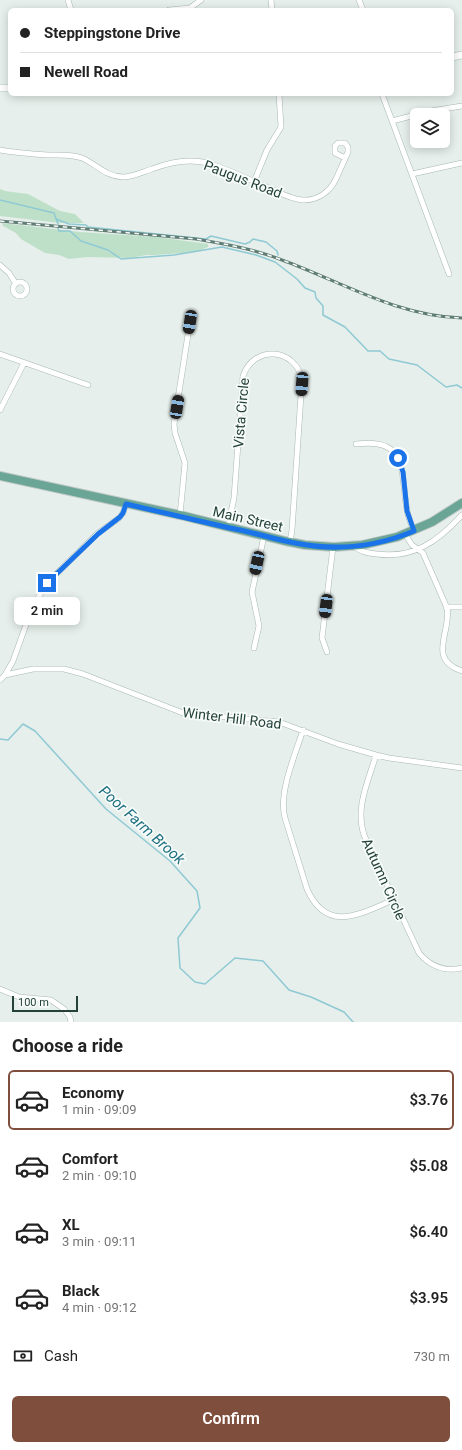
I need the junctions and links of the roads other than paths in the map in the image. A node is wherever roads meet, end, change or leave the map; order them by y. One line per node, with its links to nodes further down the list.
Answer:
1 (202, 0): 2 (street)
2 (190, 8)
3 (279, 96): 11 (street)
4 (383, 96): 6 (street)
5 (462, 106): 6 (street)
6 (392, 121): 10 (street)
7 (0, 150): 11 (street, Paugus Road)
8 (345, 158): 11 (street, Paugus Road)
9 (462, 163): 10 (street)
10 (412, 174): 13 (street)
11 (254, 182)
12 (0, 265): 14 (street)
13 (449, 274)
14 (16, 284)
15 (190, 322): 24 (street)
16 (0, 354): 17 (street)
17 (24, 363): 18 (street); 19 (street)
18 (88, 385)
19 (0, 410)
20 (356, 444): 27 (street)
21 (0, 476): 23 (main road, Main Street)
22 (462, 503): 27 (main road, Main Street)
23 (126, 504): 24 (main road, Main Street); 39 (street)
24 (180, 515): 26 (main road, Main Street)
25 (462, 515): 33 (street)
26 (228, 527): 29 (main road, Main Street); 30 (street, Vista Circle)
27 (414, 531): 28 (main road, Main Street)
28 (405, 534): 31 (main road, Main Street); 33 (street)
29 (264, 536): 30 (main road, Main Street); 36 (street)
30 (290, 542): 32 (main road, Main Street)
31 (354, 546): 32 (main road, Main Street); 33 (street)
32 (333, 547): 37 (street)
33 (418, 549): 34 (street)
34 (446, 607): 35 (street); 38 (street)
35 (462, 607)
36 (254, 648)
37 (327, 652)
38 (462, 671)
39 (4, 675): 40 (street); 41 (street, Winter Hill Road)
40 (0, 680)
41 (303, 730): 42 (street, Winter Hill Road); 44 (street)
42 (376, 755): 43 (street, Winter Hill Road); 44 (street, Autumn Circle)
43 (462, 768)
44 (393, 900): 45 (street, Autumn Circle)
45 (462, 968)
46 (0, 989): 47 (street)
47 (71, 1022)

